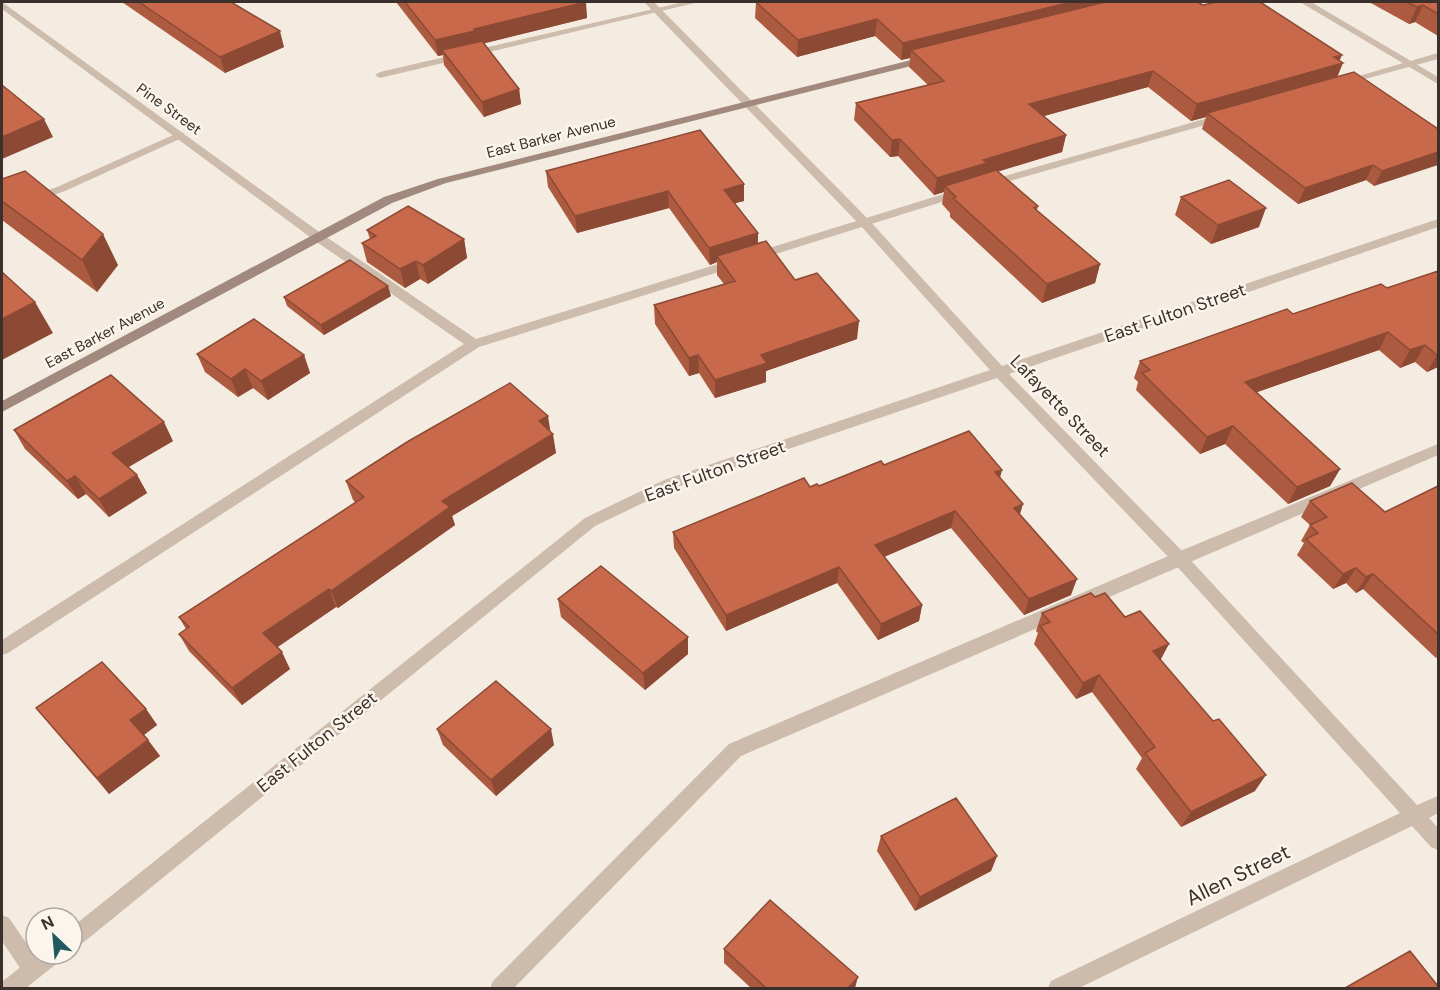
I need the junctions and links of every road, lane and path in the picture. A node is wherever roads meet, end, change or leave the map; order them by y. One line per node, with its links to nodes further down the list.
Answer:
1 (649, 2): 5 (street, Lafayette Street)
2 (694, 2): 5 (street)
3 (1305, 2): 8 (street)
4 (2, 5): 14 (street, Pine Street)
5 (658, 10): 9 (street); 12 (street, Lafayette Street)
6 (944, 54): 12 (street, East Barker Avenue)
7 (1438, 56): 8 (street)
8 (1409, 63): 10 (street); 11 (street)
9 (380, 75)
10 (1438, 81)
11 (1331, 86)
12 (750, 104): 16 (street, Lafayette Street); 18 (street, East Barker Avenue)
13 (1231, 114): 16 (street)
14 (180, 135): 15 (street); 18 (street, Pine Street)
15 (2, 210)
16 (864, 222): 19 (street); 20 (street, Lafayette Street)
17 (1438, 223): 20 (street, East Fulton Street)
18 (318, 237): 19 (street, Pine Street); 21 (street, East Barker Avenue)
19 (474, 344): 24 (street)
20 (1000, 373): 23 (street, Lafayette Street); 29 (street, East Fulton Street)
21 (2, 407)
22 (1438, 449): 23 (street)
23 (1179, 558): 26 (street, Lafayette Street); 33 (street)
24 (2, 648)
25 (1438, 804): 26 (street, Allen Street)
26 (1415, 816): 27 (street, Lafayette Street); 34 (street, Allen Street)
27 (1438, 842)
28 (2, 925): 31 (street)
29 (84, 929)
30 (38, 966): 31 (street)
31 (33, 970): 32 (street)
32 (10, 988)
33 (500, 988)
34 (1058, 988)

